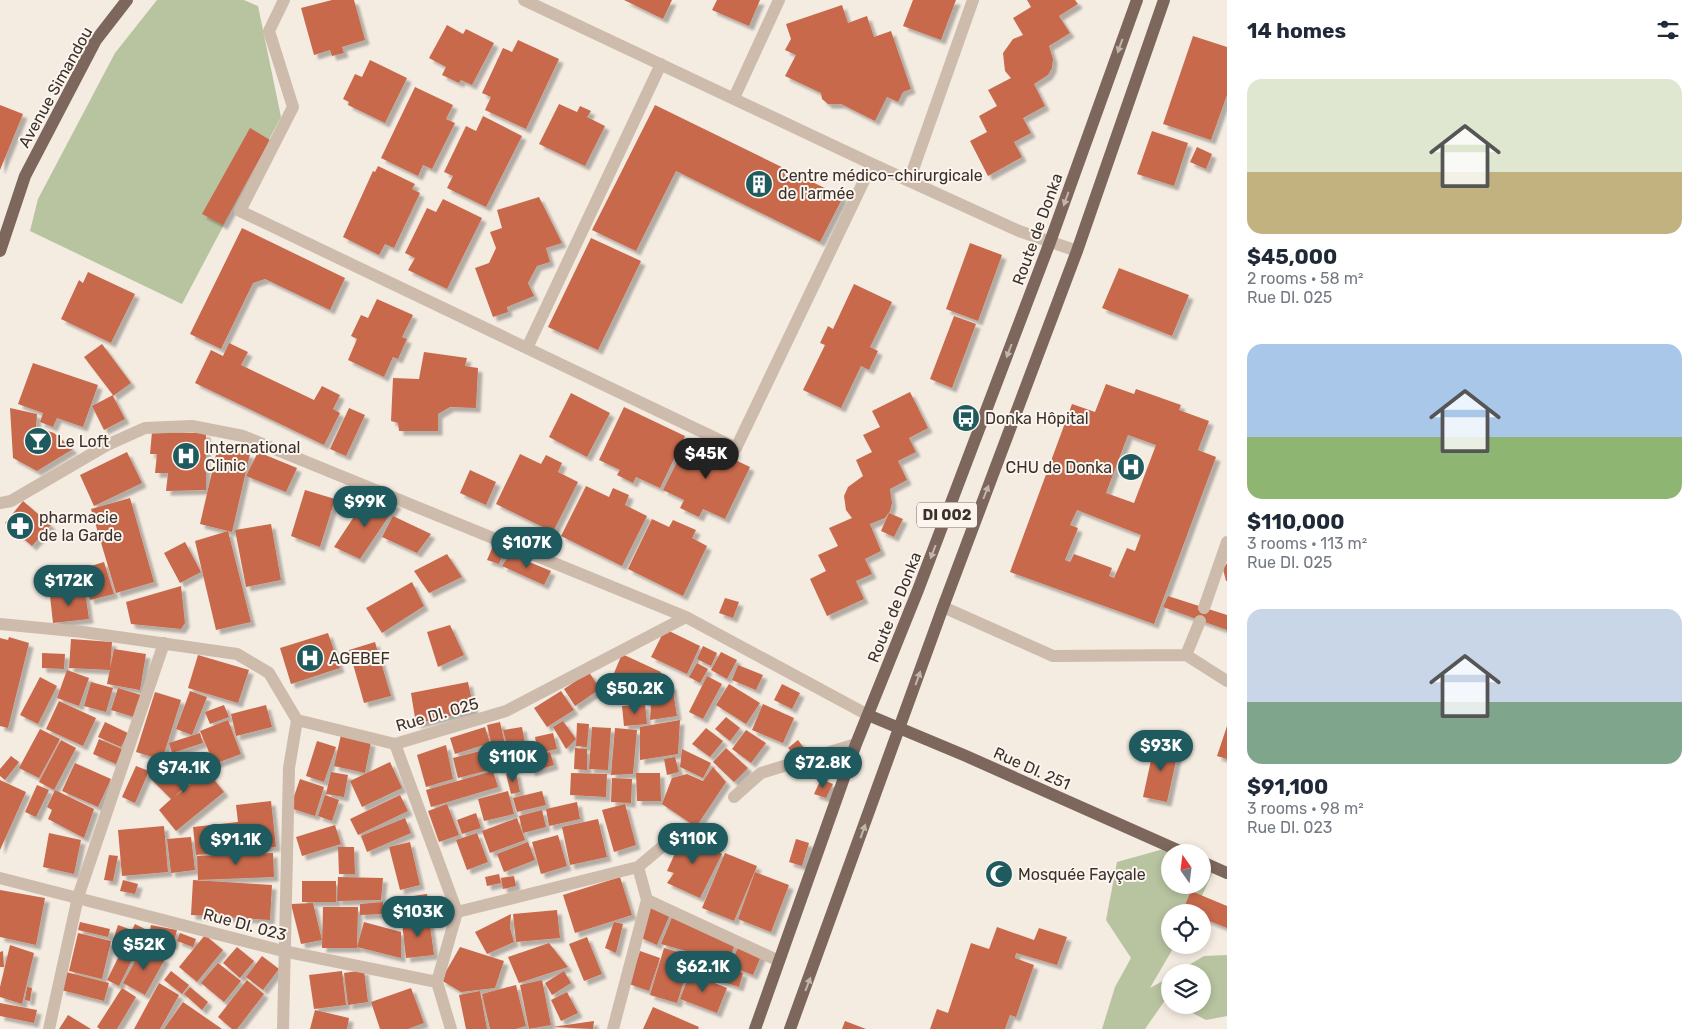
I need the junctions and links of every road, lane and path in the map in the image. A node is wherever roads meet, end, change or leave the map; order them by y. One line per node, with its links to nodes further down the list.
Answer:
1 (127, 0): 13 (main road, Avenue Simandou)
2 (284, 0): 15 (street)
3 (524, 0): 8 (street)
4 (779, 0): 9 (street)
5 (973, 0): 11 (street)
6 (1137, 0): 12 (main road, Route de Donka / DI 002, one-way to 12)
7 (1164, 0): 14 (main road, DI 002)
8 (661, 64): 9 (street); 15 (street)
9 (734, 98): 10 (street)
10 (872, 164): 11 (street); 15 (street)
11 (909, 181): 12 (street)
12 (1050, 242): 14 (street); 26 (main road, Route de Donka / DI 002, one-way to 26)
13 (0, 251)
14 (1077, 251): 18 (main road, DI 002, one-way to 14)
15 (527, 348)
16 (0, 503): 20 (street)
17 (1227, 542): 19 (street)
18 (943, 607): 24 (street); 28 (main road, DI 002, one-way to 18)
19 (1204, 608)
20 (686, 618): 26 (street); 29 (street, Rue DI. 025)
21 (1200, 621): 24 (street)
22 (0, 624): 23 (street)
23 (164, 643): 27 (street); 38 (street)
24 (1186, 655): 25 (street)
25 (1227, 681)
26 (868, 715): 28 (main road, Rue DI. 251); 30 (main road, Route de Donka / DI 002)
27 (297, 720): 29 (street, Rue DI. 025); 41 (street)
28 (899, 729): 33 (main road, Rue DI. 251); 49 (main road, DI 002, one-way to 28)
29 (395, 744): 40 (street)
30 (856, 744): 31 (street); 42 (main road, Route de Donka / DI 002)
31 (734, 797)
32 (676, 834): 35 (street)
33 (1164, 844)
34 (1211, 866): 36 (main road)
35 (638, 867): 39 (street); 40 (street)
36 (1227, 873)
37 (0, 878): 38 (street, Rue DI. 023)
38 (78, 897): 41 (street, Rue DI. 023); 44 (street)
39 (647, 900): 42 (street); 47 (street)
40 (457, 912): 43 (street)
41 (283, 951): 43 (street, Rue DI. 023); 45 (street)
42 (779, 961): 48 (main road, Route de Donka / DI 002)
43 (436, 982): 46 (street)
44 (49, 1029)
45 (283, 1029)
46 (451, 1029)
47 (613, 1029)
48 (755, 1029)
49 (790, 1029)

